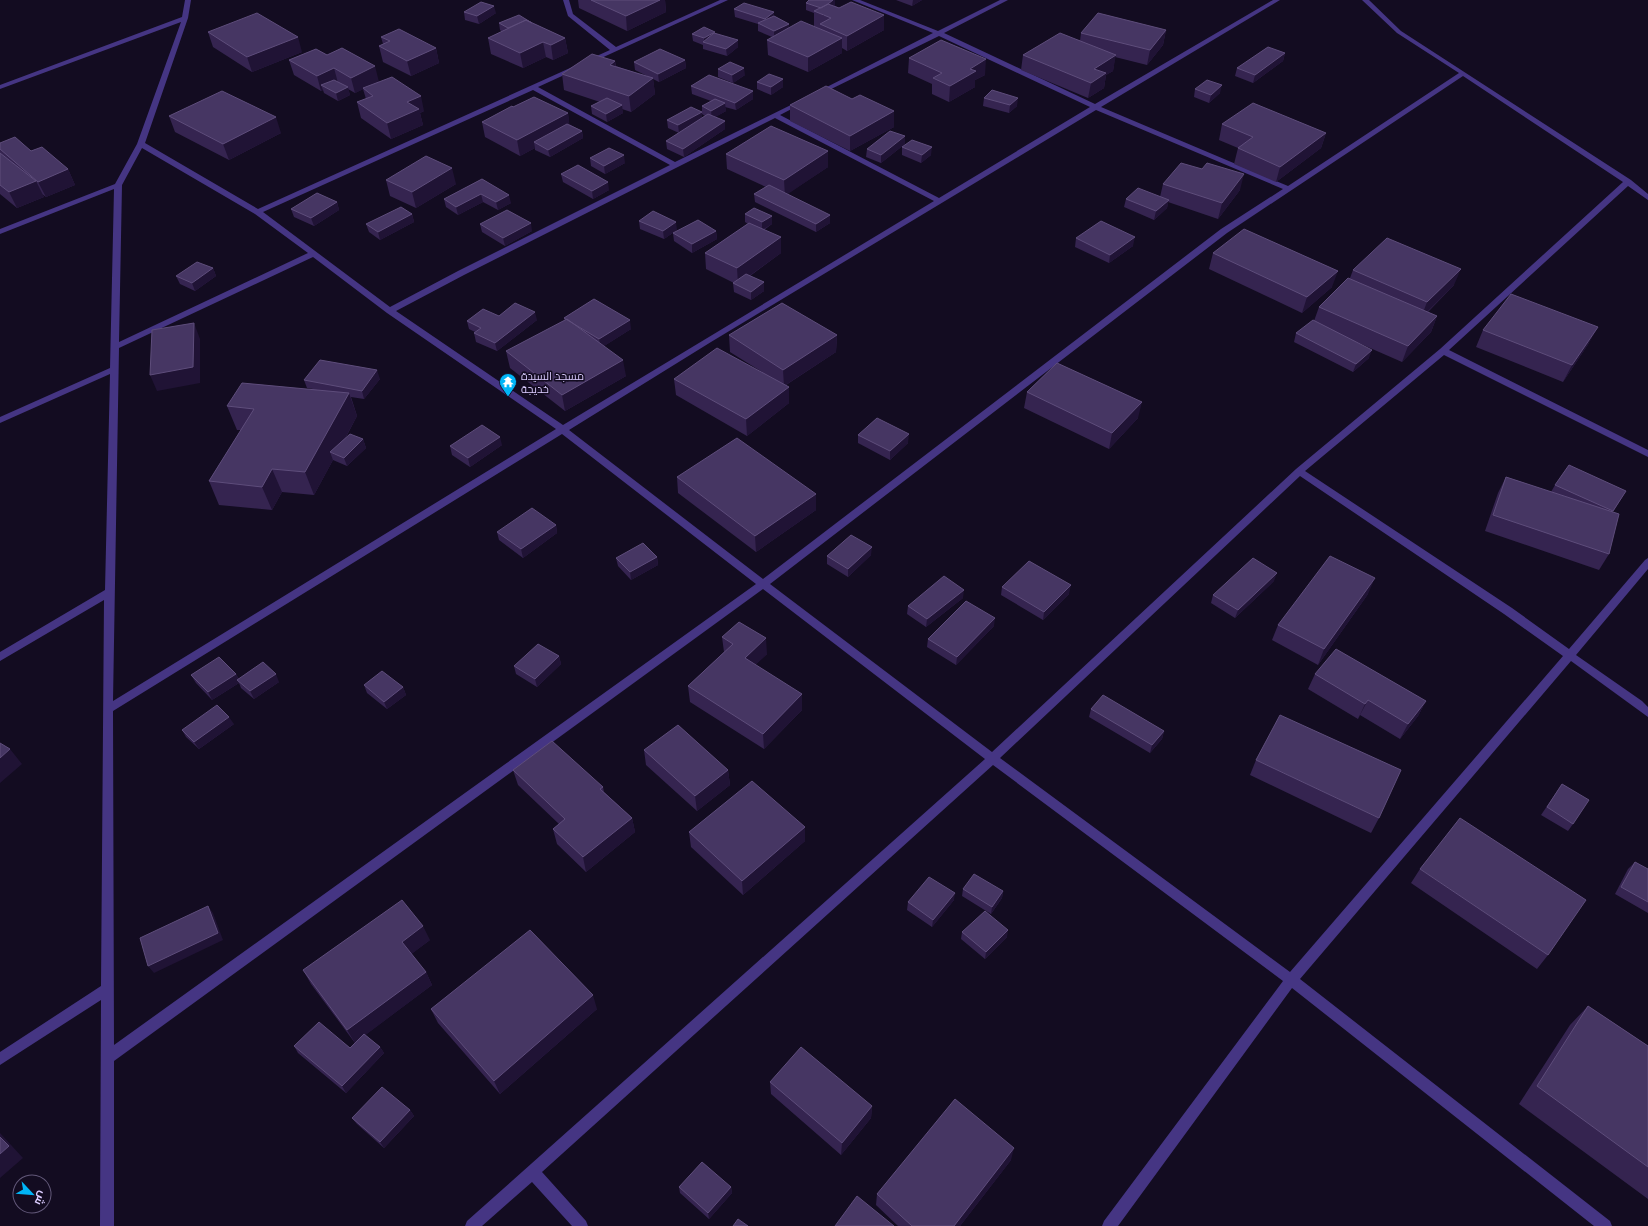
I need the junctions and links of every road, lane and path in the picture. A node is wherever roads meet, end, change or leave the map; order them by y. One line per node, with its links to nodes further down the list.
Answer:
1 (188, 0): 8 (street)
2 (566, 0): 10 (street)
3 (725, 0): 10 (street)
4 (855, 0): 9 (street)
5 (1005, 0): 9 (street)
6 (1277, 0): 14 (street)
7 (1365, 0): 11 (street)
8 (185, 18): 12 (street); 16 (street)
9 (938, 33): 14 (street); 15 (street)
10 (615, 50): 13 (street)
11 (1463, 73): 18 (street); 20 (street)
12 (0, 87)
13 (533, 87): 17 (street); 23 (street)
14 (1095, 107): 20 (street); 22 (street)
15 (774, 115): 17 (street); 22 (street)
16 (141, 144): 19 (street); 23 (street)
17 (675, 165): 26 (street)
18 (1628, 182): 21 (street); 28 (street)
19 (118, 185): 24 (street); 27 (street)
20 (1289, 189): 35 (street)
21 (1648, 198)
22 (939, 201): 31 (street)
23 (258, 212): 25 (street)
24 (0, 232)
25 (314, 254): 26 (street); 27 (street)
26 (390, 311): 31 (street)
27 (115, 347): 29 (street)
28 (1443, 352): 32 (street); 33 (street)
29 (114, 369): 30 (street); 36 (street)
30 (0, 420)
31 (563, 430): 35 (street); 39 (street)
32 (1648, 454)
33 (1299, 471): 37 (street); 41 (street)
34 (1648, 562): 37 (street)
35 (764, 583): 41 (street); 44 (street)
36 (111, 591): 38 (street); 39 (street)
37 (1570, 655): 40 (street); 42 (street)
38 (0, 657)
39 (108, 709): 43 (street)
40 (1648, 713)
41 (992, 759): 42 (street); 46 (street)
42 (1291, 980): 50 (street); 51 (street)
43 (108, 989): 44 (street); 45 (street)
44 (108, 1057): 47 (street)
45 (0, 1059)
46 (532, 1172): 48 (street); 49 (street)
47 (107, 1226)
48 (472, 1226)
49 (581, 1226)
50 (1108, 1226)
51 (1605, 1226)

